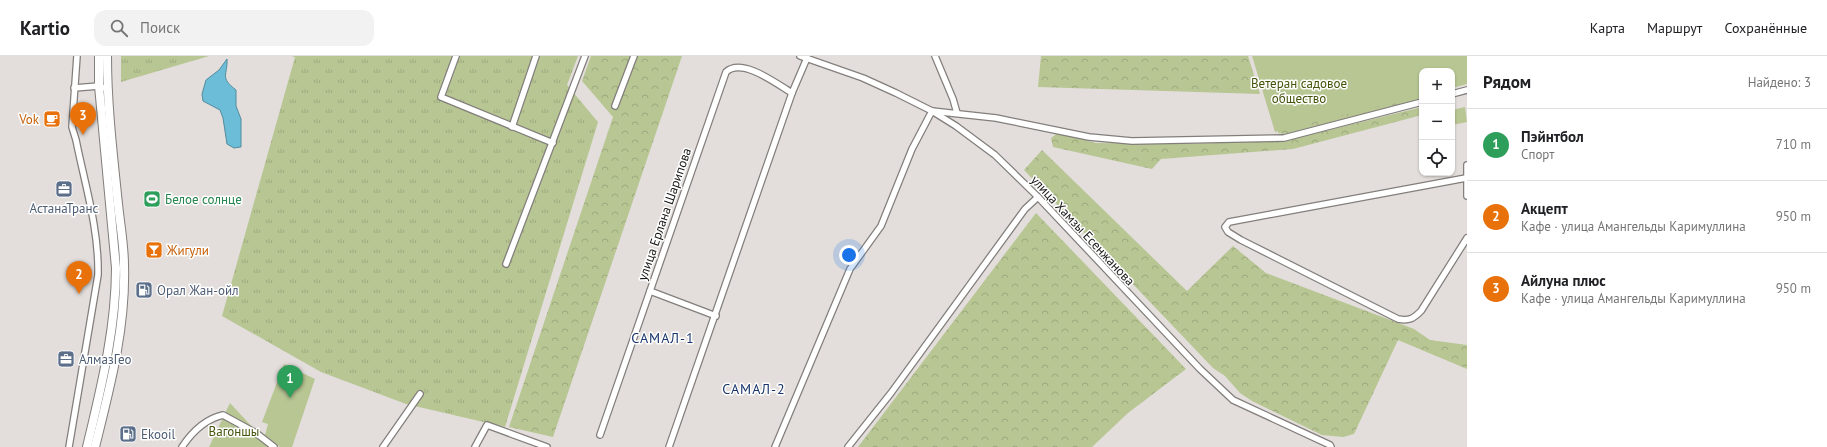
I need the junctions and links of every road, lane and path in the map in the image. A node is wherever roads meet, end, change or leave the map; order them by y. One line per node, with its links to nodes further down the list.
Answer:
1 (77, 56): 12 (street)
2 (99, 56): 11 (highway)
3 (107, 56): 11 (highway)
4 (456, 56): 20 (street)
5 (536, 56): 20 (street)
6 (585, 56): 21 (street)
7 (634, 56): 17 (street)
8 (800, 56): 10 (street, улица Хамзы Есенжанова)
9 (935, 56): 19 (street)
10 (807, 58): 14 (street); 18 (street, улица Хамзы Есенжанова)
11 (103, 87): 12 (street); 33 (highway); 34 (highway)
12 (74, 88): 32 (street)
13 (1467, 90): 15 (street)
14 (792, 93): 28 (street, улица Ерлана Шарипова); 29 (street)
15 (1455, 93)
16 (1419, 103): 19 (street)
17 (614, 106)
18 (932, 111): 19 (street); 25 (street, улица Хамзы Есенжанова); 41 (street)
19 (957, 113)
20 (512, 127): 21 (street)
21 (553, 143): 27 (street)
22 (1467, 165): 23 (street)
23 (1466, 178): 24 (street); 26 (street)
24 (1467, 196)
25 (1038, 197): 42 (street); 43 (street, улица Хамзы Есенжанова)
26 (1467, 238)
27 (506, 264)
28 (650, 291): 29 (street); 31 (street, улица Ерлана Шарипова)
29 (716, 316): 40 (street)
30 (420, 394): 37 (street)
31 (600, 435)
32 (69, 447)
33 (87, 447)
34 (95, 447)
35 (182, 447): 36 (street)
36 (274, 447)
37 (383, 447)
38 (475, 447): 39 (street)
39 (547, 447)
40 (669, 447)
41 (775, 447)
42 (848, 447)
43 (1331, 447)

